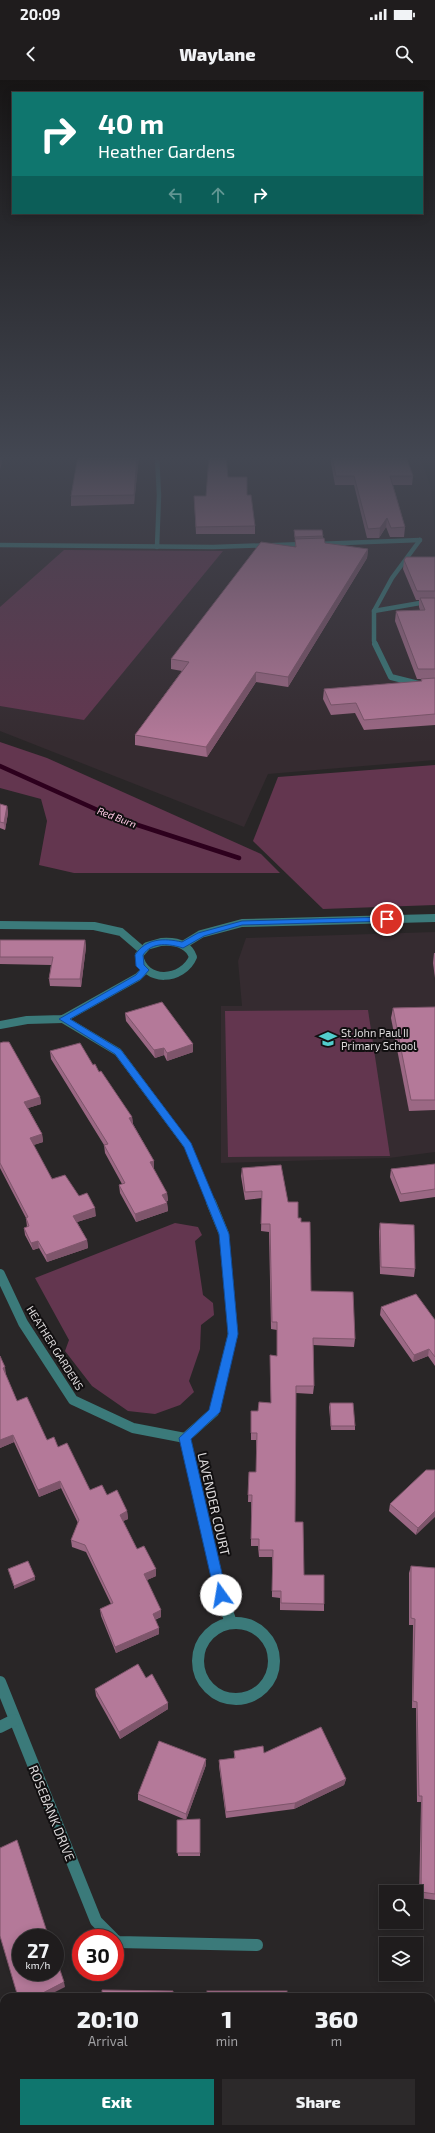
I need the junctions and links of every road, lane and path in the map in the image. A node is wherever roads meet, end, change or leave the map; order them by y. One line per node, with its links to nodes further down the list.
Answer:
1 (411, 552): 3 (street)
2 (435, 604): 3 (street)
3 (374, 611): 4 (street)
4 (435, 683)
5 (435, 918): 7 (street)
6 (0, 925): 8 (street)
7 (183, 945): 8 (street); 9 (street)
8 (142, 950): 9 (street)
9 (145, 970): 10 (street)
10 (63, 1019): 11 (street); 13 (street)
11 (0, 1025)
12 (0, 1274): 13 (street, HEATHER GARDENS)
13 (185, 1438): 14 (street, LAVENDER COURT)
14 (231, 1623): 14 (street)
15 (0, 1682): 16 (street, ROSEBANK DRIVE)
16 (14, 1720): 17 (street); 18 (street, ROSEBANK DRIVE)
17 (0, 1727)
18 (104, 1929)
19 (124, 1942): 20 (street, ROSEBANK DRIVE)
20 (257, 1945)

